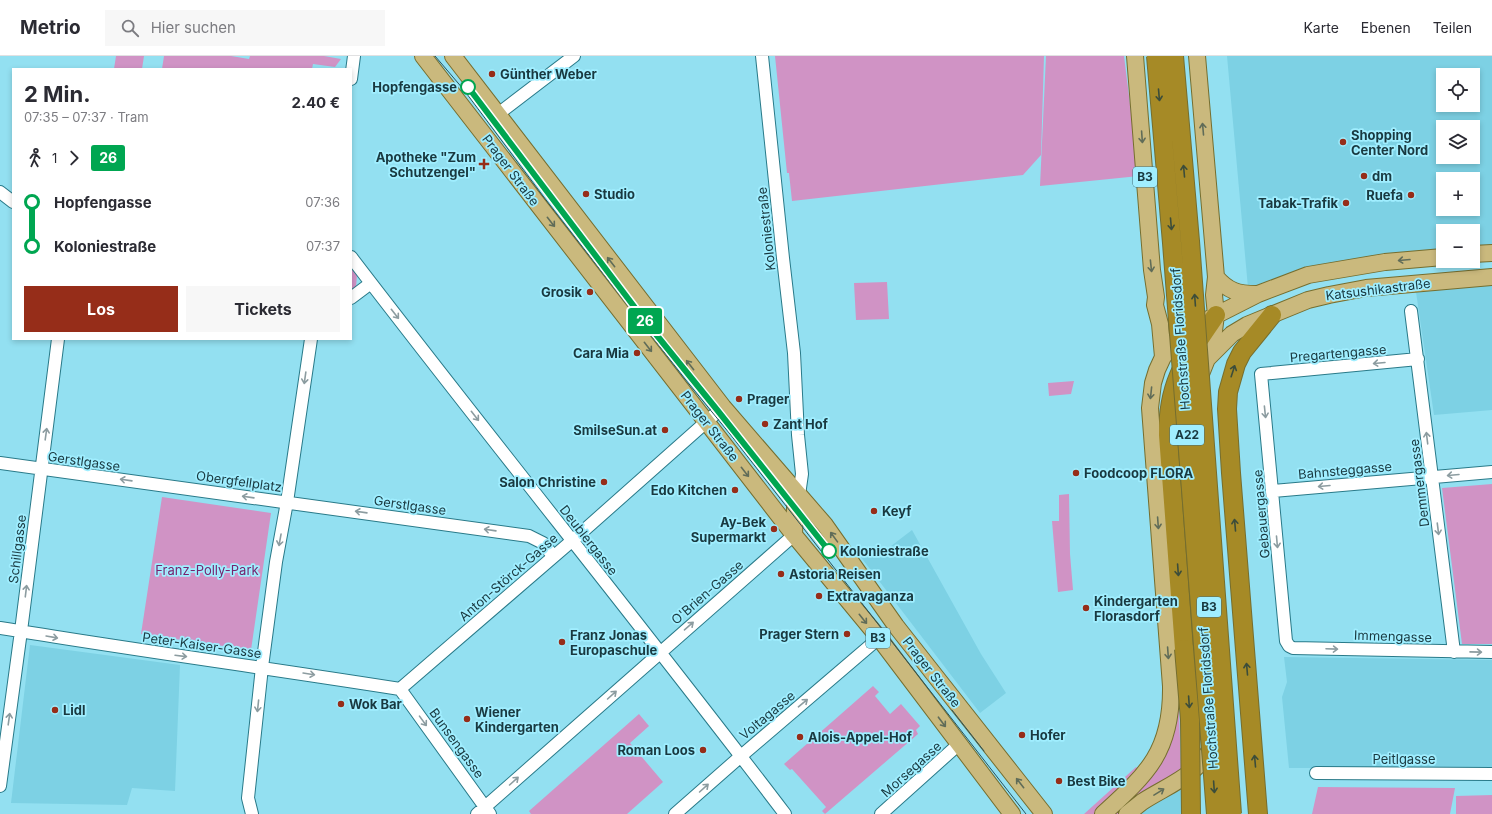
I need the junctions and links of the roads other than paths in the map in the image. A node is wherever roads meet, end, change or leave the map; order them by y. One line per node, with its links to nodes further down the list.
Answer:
1 (354, 56): 10 (street)
2 (423, 56): 12 (main road, Prager Straße / B3)
3 (454, 56): 11 (main road, Prager Straße / B3)
4 (574, 56): 11 (street)
5 (762, 56): 44 (street, Koloniestraße)
6 (1135, 56): 24 (main road, B3, one-way to 24)
7 (1156, 56): 73 (highway, Hochstraße Floridsdorf / A22, one-way to 73, bridge)
8 (1174, 56): 74 (highway, Hochstraße Floridsdorf / A22, one-way to 8, bridge)
9 (1197, 56): 19 (main road, one-way to 9)
10 (352, 71)
11 (498, 114): 12 (main road); 36 (main road, Prager Straße / B3, one-way to 11)
12 (477, 124): 37 (main road, Prager Straße / B3, one-way to 37)
13 (0, 192): 14 (street)
14 (12, 201)
15 (1492, 253): 16 (main road)
16 (1480, 254)
17 (352, 258): 21 (street, Deublergasse)
18 (1436, 258): 22 (main road, Katsushikastraße, one-way to 22)
19 (1216, 277): 22 (main road); 26 (main road)
20 (1492, 277): 27 (main road, Katsushikastraße / B3)
21 (371, 283): 23 (street); 47 (street, Deublergasse, one-way to 47)
22 (1258, 294): 26 (main road, Katsushikastraße)
23 (352, 297)
24 (1156, 298): 29 (main road, B3); 32 (main road, B3)
25 (1411, 311): 34 (street, Demmergasse)
26 (1216, 315): 29 (highway)
27 (1272, 315): 28 (main road, Katsushikastraße / B3); 75 (highway, one-way to 27)
28 (1232, 334): 29 (main road, B3); 33 (main road, Katsushikastraße / B3)
29 (1199, 337): 32 (main road, B3); 33 (main road); 72 (highway, one-way to 72, bridge)
30 (58, 340): 39 (street, Schillgasse, one-way to 30)
31 (311, 340): 45 (street, one-way to 45)
32 (1164, 357): 70 (main road, B3, one-way to 70)
33 (1207, 359): 71 (main road, Katsushikastraße / B3, one-way to 33)
34 (1418, 360): 35 (street, Pregartengasse, one-way to 35); 41 (street, Demmergasse, one-way to 34)
35 (1261, 374): 43 (street, Gebauergasse, one-way to 43)
36 (723, 407): 37 (street, Anton-Störck-Gasse); 44 (main road, Prager Straße / B3)
37 (707, 422): 46 (main road, Prager Straße / B3, one-way to 46); 47 (street, Anton-Störck-Gasse)
38 (0, 463): 39 (street, Gerstlgasse)
39 (41, 469): 42 (street, Gerstlgasse, one-way to 39); 50 (street, Schillgasse, one-way to 39)
40 (1492, 472): 41 (street, Bahnsteggasse, one-way to 41)
41 (1432, 477): 43 (street, Bahnsteggasse, one-way to 43); 54 (street, Demmergasse, one-way to 54)
42 (164, 485): 45 (street, Obergfellplatz, one-way to 42)
43 (1273, 491): 52 (street, Gebauergasse, one-way to 52)
44 (799, 495): 46 (main road); 69 (main road, Prager Straße / B3, one-way to 44)
45 (287, 502): 48 (street, Gerstlgasse, one-way to 45); 56 (street, Obergfellplatz, one-way to 56)
46 (794, 534): 51 (main road, Prager Straße / B3, one-way to 51); 53 (street, O'Brien-Gasse, one-way to 46)
47 (571, 541): 48 (street, Anton-Störck-Gasse); 53 (street, Deublergasse)
48 (553, 556): 57 (street, Anton-Störck-Gasse)
49 (0, 628): 50 (street, Peter-Kaiser-Gasse)
50 (21, 631): 56 (street, Peter-Kaiser-Gasse, one-way to 56); 62 (street, Schillgasse, one-way to 50)
51 (878, 638): 58 (main road, Prager Straße / B3, one-way to 58); 59 (street, Voltagasse, one-way to 51)
52 (1293, 648): 54 (street, Immengasse, one-way to 54)
53 (660, 652): 59 (street, Deublergasse); 63 (street, O'Brien-Gasse, one-way to 53)
54 (1454, 652): 55 (street, Immengasse, one-way to 55)
55 (1492, 652)
56 (262, 667): 57 (street, Peter-Kaiser-Gasse, one-way to 57); 64 (street, Obergfellplatz, one-way to 64)
57 (400, 689): 63 (street, Bunsengasse, one-way to 63)
58 (959, 744): 67 (street, Morsegasse); 68 (main road, Prager Straße / B3)
59 (741, 756): 65 (street, Voltagasse, one-way to 59); 66 (street, Deublergasse)
60 (1316, 773): 61 (street, Peitlgasse)
61 (1492, 774)
62 (0, 786)
63 (484, 812)
64 (249, 814)
65 (675, 814)
66 (785, 814)
67 (882, 814)
68 (1012, 814)
69 (1044, 814)
70 (1103, 814)
71 (1127, 814)
72 (1191, 814)
73 (1216, 814)
74 (1232, 814)
75 (1258, 814)

